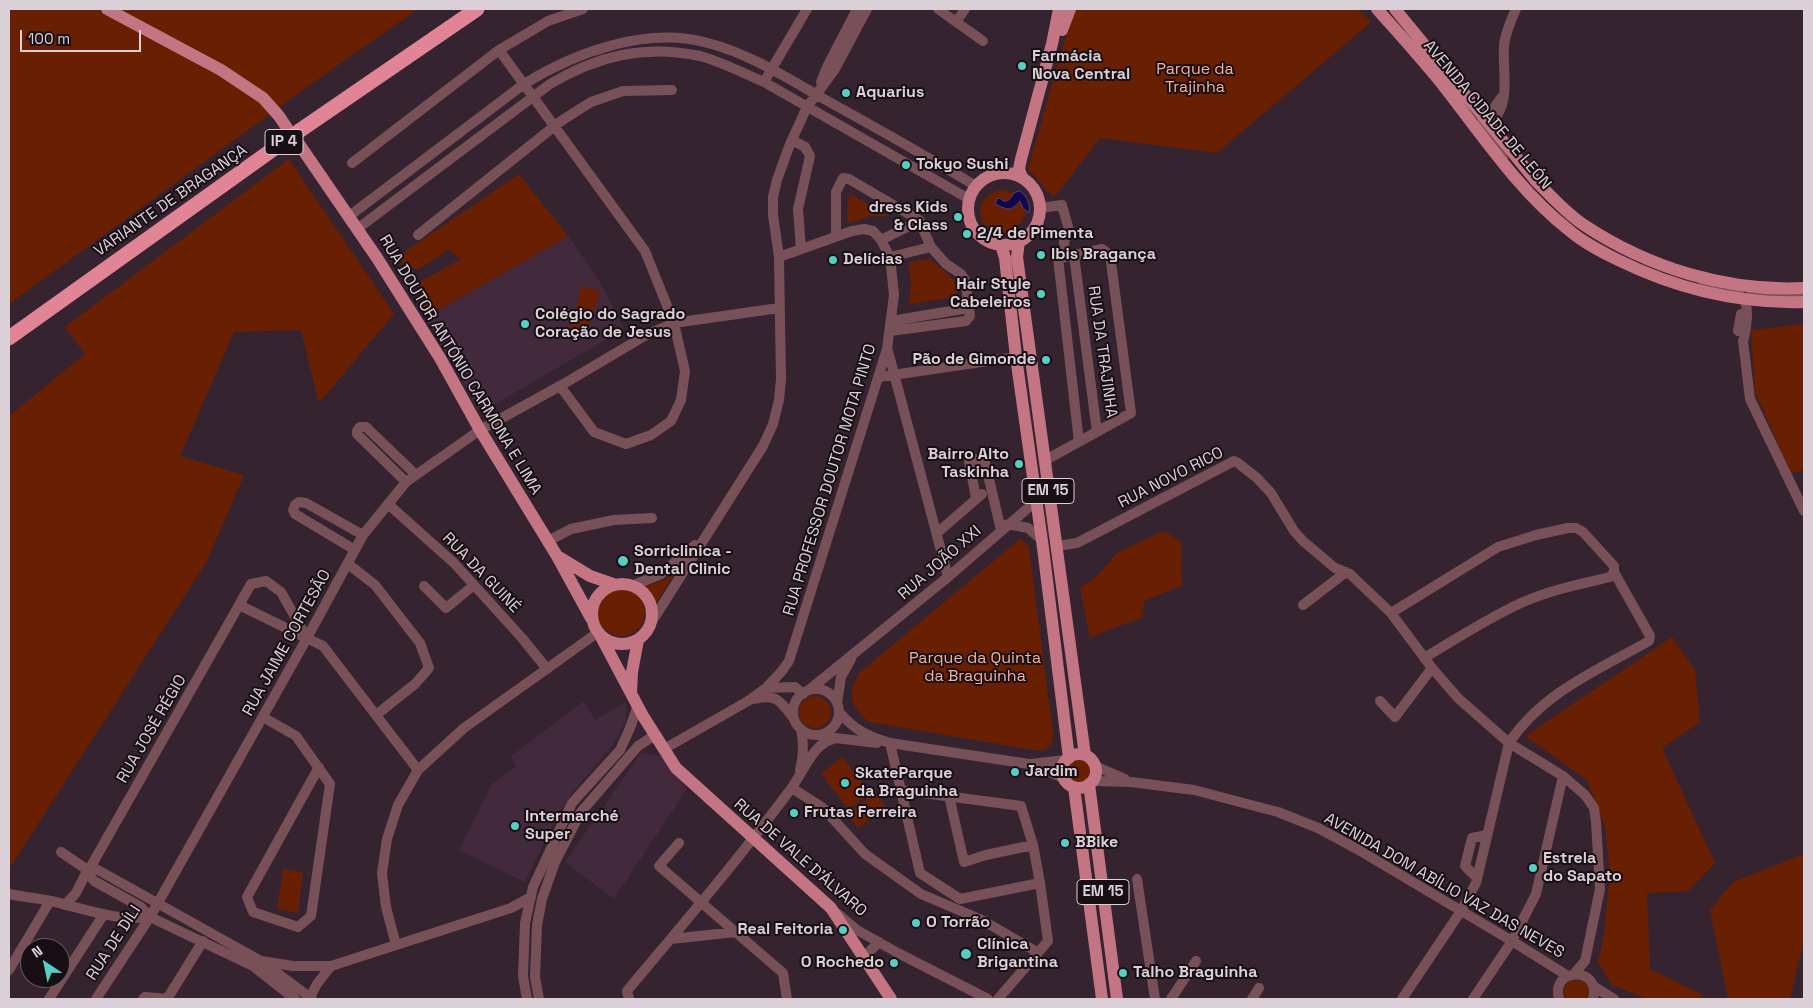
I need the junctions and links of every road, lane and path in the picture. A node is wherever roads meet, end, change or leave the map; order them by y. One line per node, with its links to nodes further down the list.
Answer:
1 (107, 9): 31 (main road)
2 (477, 9): 66 (highway, VARIANTE DE BRAGANÇA / IP 4)
3 (583, 9): 18 (street)
4 (807, 9): 20 (street)
5 (857, 9): 24 (street)
6 (867, 9): 24 (street)
7 (938, 9): 15 (street)
8 (965, 9): 15 (street)
9 (1051, 9): 37 (main road)
10 (1059, 9): 17 (main road)
11 (1070, 9): 17 (main road)
12 (1377, 9): 19 (main road, AVENIDA CIDADE DE LEÓN)
13 (1395, 9): 26 (main road, AVENIDA CIDADE DE LEÓN)
14 (1516, 9): 28 (street)
15 (956, 22): 16 (street)
16 (983, 40)
17 (1052, 44): 38 (main road)
18 (499, 50): 22 (street); 35 (street)
19 (1417, 56): 29 (street); 36 (main road, AVENIDA CIDADE DE LEÓN)
20 (771, 68): 21 (street); 22 (street); 24 (street)
21 (764, 82): 25 (street); 27 (street)
22 (524, 84): 25 (street); 42 (street)
23 (672, 90): 30 (street)
24 (816, 94): 27 (street); 39 (street)
25 (532, 96): 30 (street); 44 (street)
26 (1473, 104): 28 (street); 29 (main road, AVENIDA CIDADE DE LEÓN)
27 (807, 106): 32 (street); 40 (street)
28 (1498, 109): 29 (street); 33 (street)
29 (1488, 122): 33 (main road, AVENIDA CIDADE DE LEÓN); 36 (street)
30 (555, 127): 45 (street); 63 (street)
31 (287, 128)
32 (792, 140): 51 (street); 53 (street)
33 (1503, 142): 55 (main road, AVENIDA CIDADE DE LEÓN)
34 (299, 144): 42 (main road, RUA DOUTOR ANTÓNIO CARMONA E LIMA)
35 (352, 163)
36 (1505, 165): 57 (main road, AVENIDA CIDADE DE LEÓN)
37 (1004, 172): 38 (main road); 39 (main road)
38 (1022, 177): 41 (main road)
39 (976, 186): 40 (main road)
40 (969, 199): 49 (main road)
41 (1040, 208): 48 (main road); 52 (street)
42 (348, 217): 44 (main road, RUA DOUTOR ANTÓNIO CARMONA E LIMA)
43 (914, 217): 46 (street); 47 (street); 50 (street)
44 (357, 229): 72 (main road, RUA DOUTOR ANTÓNIO CARMONA E LIMA)
45 (418, 235)
46 (836, 236): 47 (street); 51 (street)
47 (881, 240): 54 (street, RUA PROFESSOR DOUTOR MOTA PINTO)
48 (1019, 242): 49 (main road); 75 (main road, EM 15)
49 (1001, 245): 68 (main road, EM 15)
50 (931, 247): 54 (street); 64 (street)
51 (801, 249): 53 (street)
52 (1070, 256): 73 (street, RUA DA TRAJINHA); 73 (street); 74 (street, RUA DA TRAJINHA)
53 (779, 257): 62 (street)
54 (890, 257): 64 (street, RUA PROFESSOR DOUTOR MOTA PINTO)
55 (1699, 277): 56 (main road, AVENIDA CIDADE DE LEÓN); 59 (street)
56 (1804, 288)
57 (1719, 295): 59 (main road, AVENIDA CIDADE DE LEÓN); 65 (street)
58 (1804, 295): 59 (street)
59 (1745, 300): 60 (main road, AVENIDA CIDADE DE LEÓN); 65 (street)
60 (1764, 301): 61 (main road, AVENIDA CIDADE DE LEÓN); 65 (street)
61 (1804, 302)
62 (779, 308): 63 (street, RUA JAIME CORTESÃO); 88 (street)
63 (674, 323): 71 (street, RUA JAIME CORTESÃO); 71 (street)
64 (890, 326): 67 (street, RUA PROFESSOR DOUTOR MOTA PINTO)
65 (1742, 335): 83 (street)
66 (9, 338)
67 (887, 349): 69 (street); 70 (street, RUA PROFESSOR DOUTOR MOTA PINTO)
68 (1016, 357): 69 (street); 81 (main road, EM 15)
69 (894, 375): 70 (street); 86 (street)
70 (879, 377): 112 (street, RUA PROFESSOR DOUTOR MOTA PINTO)
71 (560, 386): 72 (street, RUA JAIME CORTESÃO)
72 (480, 430): 76 (street, RUA JAIME CORTESÃO); 90 (main road, RUA DOUTOR ANTÓNIO CARMONA E LIMA)
73 (1098, 432): 74 (street, RUA DA TRAJINHA)
74 (1079, 442): 75 (street, RUA DA TRAJINHA)
75 (1044, 461): 80 (main road, EM 15)
76 (416, 475): 77 (street, RUA JAIME CORTESÃO); 77 (street)
77 (406, 482): 82 (street, RUA JAIME CORTESÃO)
78 (990, 487): 79 (street); 79 (street); 85 (street)
79 (976, 498): 86 (street)
80 (1050, 499): 81 (street, RUA JOÃO XXI); 91 (main road, EM 15)
81 (1035, 502): 85 (street, RUA JOÃO XXI); 89 (main road, EM 15); 91 (main road)
82 (388, 504): 87 (street, RUA JAIME CORTESÃO); 99 (street, RUA DA GUINÉ)
83 (1804, 512)
84 (652, 518): 90 (street)
85 (1004, 527): 89 (street); 97 (street, RUA JOÃO XXI)
86 (937, 533): 97 (street)
87 (363, 535): 92 (street, RUA JAIME CORTESÃO); 92 (street)
88 (705, 536): 100 (street); 106 (street)
89 (1042, 540): 136 (main road, EM 15)
90 (548, 541): 93 (main road, RUA DOUTOR ANTÓNIO CARMONA E LIMA)
91 (1057, 544): 95 (street, RUA NOVO RICO); 135 (main road, EM 15)
92 (355, 550): 94 (street, RUA JAIME CORTESÃO)
93 (556, 556): 98 (main road); 105 (main road, RUA DOUTOR ANTÓNIO CARMONA E LIMA)
94 (348, 564): 108 (street, RUA JAIME CORTESÃO); 125 (street)
95 (1346, 572): 103 (street); 104 (street, RUA NOVO RICO)
96 (1614, 572): 104 (street); 111 (street); 133 (street)
97 (948, 577): 110 (street, RUA JOÃO XXI)
98 (613, 584): 100 (main road); 105 (main road)
99 (474, 585): 101 (street); 114 (street, RUA DA GUINÉ)
100 (634, 585): 106 (main road)
101 (424, 586)
102 (239, 605): 108 (street); 108 (street, RUA JOSÉ RÉGIO); 154 (street, RUA JOSÉ RÉGIO)
103 (1303, 605)
104 (1390, 613): 111 (street, RUA NOVO RICO)
105 (591, 618): 107 (main road)
106 (651, 623): 109 (main road)
107 (599, 634): 109 (main road); 114 (street); 119 (main road, RUA DE VALE D'ÁLVARO)
108 (307, 638): 125 (street); 126 (street, RUA JAIME CORTESÃO)
109 (638, 640): 119 (main road)
110 (852, 656): 118 (street, RUA JOÃO XXI); 124 (street, RUA JOÃO XXI)
111 (1424, 658): 113 (street, RUA NOVO RICO)
112 (789, 661): 115 (street, RUA PROFESSOR DOUTOR MOTA PINTO); 118 (street, RUA PROFESSOR DOUTOR MOTA PINTO)
113 (1432, 668): 121 (street); 133 (street, RUA NOVO RICO)
114 (547, 669): 140 (street)
115 (782, 671): 116 (street, RUA PROFESSOR DOUTOR MOTA PINTO); 117 (street, RUA PROFESSOR DOUTOR MOTA PINTO)
116 (778, 686): 117 (street); 118 (street); 122 (street, RUA PROFESSOR DOUTOR MOTA PINTO)
117 (766, 688): 120 (street, RUA PROFESSOR DOUTOR MOTA PINTO)
118 (802, 690): 124 (street); 127 (street)
119 (631, 694): 123 (main road, RUA DE VALE D'ÁLVARO)
120 (748, 701): 122 (street); 134 (street, RUA PROFESSOR DOUTOR MOTA PINTO)
121 (1380, 701)
122 (782, 703): 127 (street)
123 (638, 705): 129 (main road, RUA DE VALE D'ÁLVARO); 159 (street)
124 (838, 707): 130 (street); 132 (street)
125 (376, 715): 140 (street)
126 (262, 718): 139 (street); 162 (street, RUA JAIME CORTESÃO)
127 (794, 719): 128 (street)
128 (801, 729): 130 (street); 145 (street)
129 (655, 735): 134 (main road, RUA DE VALE D'ÁLVARO); 198 (street)
130 (818, 735): 131 (street)
131 (833, 739): 132 (street); 145 (street)
132 (890, 743): 137 (street); 147 (street)
133 (1509, 743): 141 (street, RUA NOVO RICO); 149 (street)
134 (664, 749): 150 (main road, RUA DE VALE D'ÁLVARO)
135 (1085, 756): 136 (main road); 138 (main road)
136 (1068, 759): 137 (street); 142 (main road, EM 15)
137 (1029, 764): 142 (street)
138 (1095, 766): 143 (street); 144 (main road, EM 15)
139 (319, 767): 139 (street)
140 (418, 770): 175 (street)
141 (1563, 776): 173 (street); 180 (street, RUA NOVO RICO)
142 (1064, 778): 146 (main road)
143 (1131, 782): 144 (street); 166 (street, AVENIDA DOM ABÍLIO VAZ DAS NEVES)
144 (1091, 783): 146 (main road); 205 (main road, EM 15)
145 (794, 786): 150 (street); 176 (street)
146 (1074, 787): 204 (main road, EM 15)
147 (901, 790): 148 (street); 157 (street)
148 (949, 796): 152 (street); 152 (street)
149 (1487, 836): 155 (street); 155 (street)
150 (754, 839): 161 (street); 165 (main road, RUA DE VALE D'ÁLVARO)
151 (679, 844): 161 (street)
152 (1033, 845): 157 (street)
153 (61, 852): 154 (street)
154 (89, 871): 162 (street); 163 (street, RUA JOSÉ RÉGIO); 168 (street)
155 (1477, 878): 166 (street)
156 (1137, 879): 206 (street)
157 (1040, 883): 176 (street)
158 (9, 894): 160 (street)
159 (531, 897): 164 (street); 169 (street)
160 (50, 901): 163 (street); 184 (street)
161 (701, 902): 170 (street); 171 (street)
162 (157, 903): 168 (street, RUA DE DÍLI); 178 (street)
163 (65, 905): 167 (street)
164 (511, 908): 169 (street); 175 (street)
165 (831, 908): 174 (street, RUA DE VALE D'ÁLVARO); 177 (main road)
166 (1461, 910): 173 (street, AVENIDA DOM ABÍLIO VAZ DAS NEVES); 208 (street)
167 (104, 914): 168 (street); 192 (street)
168 (150, 917): 172 (street); 193 (street, RUA DE DÍLI)
169 (525, 922): 197 (street)
170 (736, 932): 171 (street); 200 (street)
171 (671, 939): 199 (street)
172 (203, 941): 186 (street); 195 (street)
173 (1512, 941): 183 (street, AVENIDA DOM ABÍLIO VAZ DAS NEVES); 209 (street)
174 (878, 942): 177 (street); 202 (street, RUA DE VALE D'ÁLVARO)
175 (396, 945): 182 (street)
176 (1037, 952): 203 (street)
177 (866, 960): 201 (main road)
178 (261, 961): 181 (street); 186 (street)
179 (1196, 961): 191 (street)
180 (1585, 961): 185 (street); 187 (street)
181 (314, 966): 182 (street); 186 (street)
182 (331, 966): 196 (street)
183 (1551, 967): 185 (street, AVENIDA DOM ABÍLIO VAZ DAS NEVES); 189 (street)
184 (9, 970)
185 (1570, 976): 187 (street, AVENIDA DOM ABÍLIO VAZ DAS NEVES); 189 (street)
186 (278, 979): 190 (street); 196 (street)
187 (1592, 984): 210 (street); 211 (street, AVENIDA DOM ABÍLIO VAZ DAS NEVES)
188 (1259, 988): 207 (street)
189 (1558, 996)
190 (294, 998)
191 (1176, 998)
192 (50, 999)
193 (96, 999)
194 (143, 999): 195 (street)
195 (167, 999)
196 (310, 999)
197 (527, 999)
198 (539, 999)
199 (629, 999)
200 (787, 999)
201 (891, 999)
202 (988, 999)
203 (998, 999)
204 (1102, 999)
205 (1117, 999)
206 (1155, 999)
207 (1252, 999)
208 (1402, 999)
209 (1473, 999)
210 (1593, 999)
211 (1614, 999)

